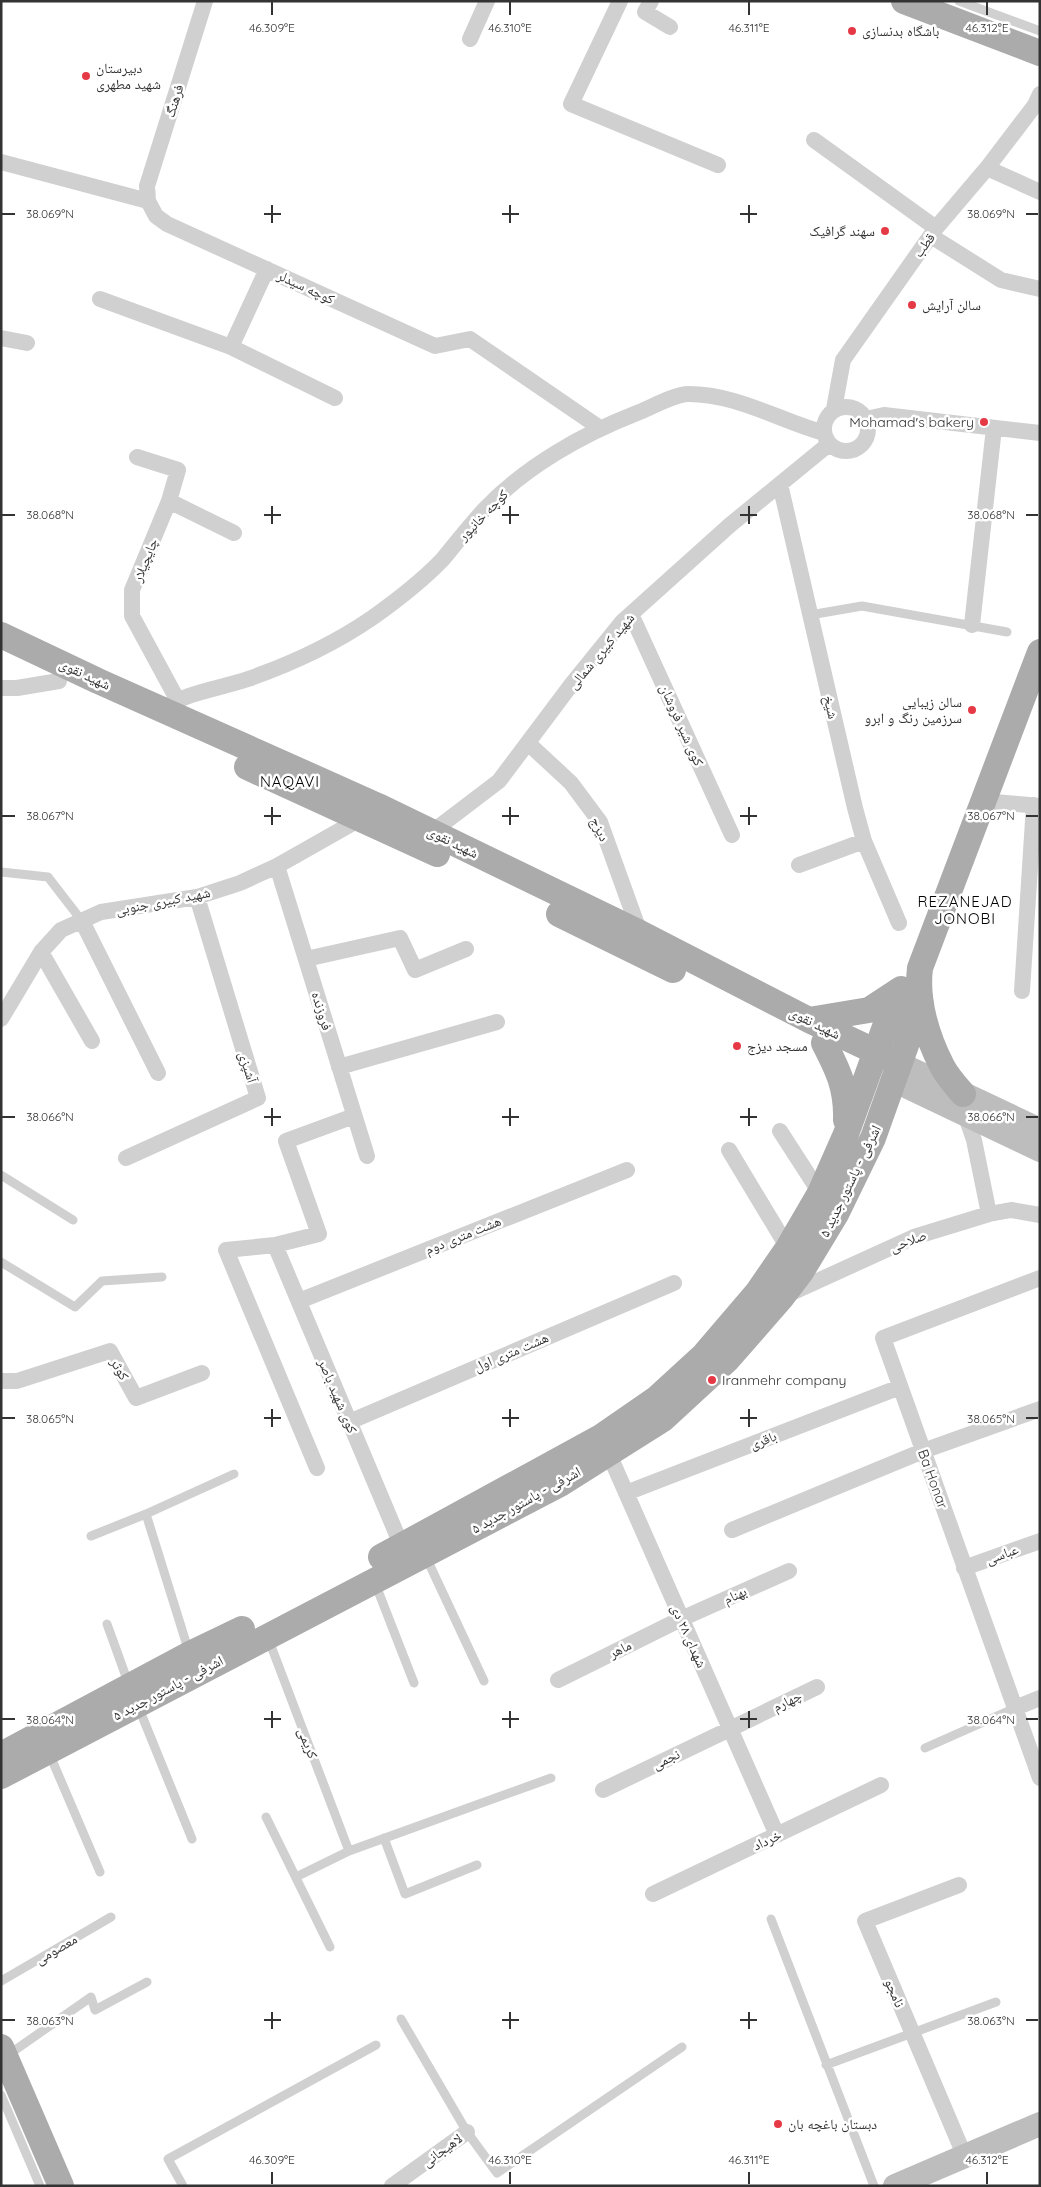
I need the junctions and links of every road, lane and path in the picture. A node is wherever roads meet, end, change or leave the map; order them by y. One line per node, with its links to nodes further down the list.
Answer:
1 (205, 1): 17 (street, فرهنگ)
2 (487, 1): 9 (street)
3 (620, 1): 14 (street)
4 (651, 1): 7 (street)
5 (959, 1): 8 (lane)
6 (914, 3): 10 (main road)
7 (670, 26)
8 (1040, 31)
9 (470, 39)
10 (1040, 53)
11 (1040, 94): 15 (street, قطب)
12 (814, 140): 18 (street)
13 (1, 162): 17 (street)
14 (718, 165)
15 (987, 168): 16 (street); 18 (street, قطب)
16 (1040, 192)
17 (148, 201): 19 (street, کوچه سیدلر)
18 (934, 232): 20 (street); 26 (street, قطب)
19 (267, 270): 24 (street); 28 (street, کوچه سیدلر)
20 (1040, 289)
21 (100, 299): 24 (street)
22 (1, 338): 23 (street)
23 (26, 343)
24 (230, 347): 25 (street)
25 (335, 398)
26 (834, 409): 27 (street); 31 (street)
27 (866, 418): 29 (street); 31 (street)
28 (600, 428): 31 (street, کوچه خانپور); 45 (street, کوچه خانپور)
29 (994, 428): 30 (street); 38 (street)
30 (1040, 433)
31 (826, 439): 33 (street, شهید کبیری شمالی)
32 (137, 457): 34 (street, چایچیلار)
33 (780, 484): 36 (street, شهید کبیری شمالی); 37 (street, شیخ)
34 (169, 501): 35 (street); 45 (street, چایچیلار)
35 (234, 533)
36 (631, 614): 46 (street, شهید کبیری شمالی); 51 (street, کوی شیر فروشان)
37 (810, 616): 38 (lane); 52 (street, شیخ)
38 (972, 625): 39 (lane)
39 (1008, 632)
40 (1, 635): 45 (main road, شهید نقوی)
41 (1040, 652): 63 (main road)
42 (1, 654): 43 (main road, شهید نقوی)
43 (59, 681): 44 (street); 49 (main road, شهید نقوی)
44 (1, 688)
45 (169, 704): 50 (main road, شهید نقوی)
46 (529, 744): 50 (street, شهید کبیری شمالی); 59 (street, دیزج)
47 (995, 802): 48 (street)
48 (1037, 805): 65 (street)
49 (360, 819): 54 (street, شهید کبیری جنوبی); 71 (main road, شهید نقوی)
50 (432, 832): 59 (main road, شهید نقوی)
51 (732, 835)
52 (864, 841): 53 (street); 58 (street, شیخ)
53 (799, 865)
54 (277, 866): 56 (street, شهید کبیری جنوبی); 62 (street, فروزنده)
55 (1, 872): 57 (lane)
56 (197, 897): 57 (street, شهید کبیری جنوبی); 84 (street, آشپزی)
57 (82, 921): 61 (street, شهید کبیری جنوبی); 75 (street)
58 (899, 924)
59 (640, 933): 68 (main road, شهید نقوی)
60 (466, 949): 62 (street)
61 (41, 952): 67 (street, شهید کبیری جنوبی); 70 (street)
62 (306, 959): 73 (street, فروزنده)
63 (920, 968): 64 (main road); 66 (main road)
64 (898, 991): 68 (main road); 72 (main road, اشرفی - پاستور جدید ۵)
65 (1022, 991)
66 (921, 1003): 74 (main road, اشرفی - پاستور جدید ۵); 76 (main road)
67 (1, 1019)
68 (809, 1020): 72 (main road, شهید نقوی)
69 (497, 1022): 73 (street)
70 (92, 1041)
71 (824, 1043): 72 (main road, شهید نقوی); 80 (main road)
72 (871, 1060): 74 (main road, شهید نقوی); 80 (main road, اشرفی - پاستور جدید ۵)
73 (339, 1067): 77 (street, فروزنده)
74 (896, 1071): 76 (main road); 97 (main road, اشرفی - پاستور جدید ۵)
75 (158, 1073)
76 (964, 1104): 78 (main road); 82 (main road); 88 (street)
77 (354, 1116): 83 (street, فروزنده); 91 (street)
78 (1040, 1130)
79 (780, 1131): 87 (street)
80 (846, 1134): 87 (main road, اشرفی - پاستور جدید ۵)
81 (729, 1150): 92 (street)
82 (1040, 1150)
83 (367, 1156)
84 (126, 1158)
85 (627, 1170): 98 (street, هشت متری دوم)
86 (2, 1177): 90 (lane)
87 (820, 1193): 92 (main road, اشرفی - پاستور جدید ۵)
88 (989, 1214): 89 (street, صلاحی); 97 (street, صلاحی)
89 (1040, 1215)
90 (73, 1220)
91 (275, 1245): 98 (street, کوی شهید باصر); 106 (street)
92 (788, 1248): 104 (main road, اشرفی - پاستور جدید ۵)
93 (1, 1262): 94 (lane)
94 (162, 1277)
95 (1040, 1278): 101 (street, Ba Honar)
96 (674, 1283): 103 (street, هشت متری اول)
97 (782, 1297): 104 (main road, اشرفی - پاستور جدید ۵)
98 (299, 1301): 103 (street, کوی شهید باصر)
99 (202, 1373): 100 (street, کوثر)
100 (1, 1381)
101 (900, 1388): 105 (street, Ba Honar); 108 (street, باقری)
102 (1040, 1409): 105 (street)
103 (349, 1422): 113 (street, کوی شهید باصر)
104 (604, 1445): 108 (street, شهدای ۲۸ دی); 113 (main road, اشرفی - پاستور جدید ۵)
105 (923, 1451): 110 (street); 114 (street, Ba Honar)
106 (317, 1468)
107 (234, 1474): 109 (lane)
108 (626, 1493): 117 (street, شهدای ۲۸ دی)
109 (146, 1514): 111 (lane); 120 (lane)
110 (732, 1530)
111 (90, 1536)
112 (1040, 1540): 114 (street, عباسی)
113 (412, 1554): 116 (main road, اشرفی - پاستور جدید ۵); 120 (main road, اشرفی - پاستور جدید ۵); 122 (lane)
114 (964, 1568): 127 (street, Ba Honar)
115 (789, 1571): 117 (street, بهنام)
116 (374, 1580): 119 (main road, اشرفی - پاستور جدید ۵); 123 (lane)
117 (681, 1619): 121 (street, ماهر); 128 (street, شهدای ۲۸ دی)
118 (107, 1624): 125 (lane)
119 (267, 1636): 120 (main road, اشرفی - پاستور جدید ۵); 141 (lane, کریمی)
120 (192, 1664): 125 (main road, اشرفی - پاستور جدید ۵)
121 (558, 1680)
122 (484, 1681)
123 (414, 1683)
124 (817, 1687): 128 (street, چهارم)
125 (133, 1696): 130 (main road, اشرفی - پاستور جدید ۵); 131 (main road, اشرفی - پاستور جدید ۵); 140 (lane)
126 (1040, 1698): 127 (street)
127 (1015, 1708): 129 (lane); 134 (street, Ba Honar)
128 (730, 1729): 136 (street, نجمی); 138 (street, شهدای ۲۸ دی)
129 (925, 1748)
130 (48, 1751): 132 (main road, اشرفی - پاستور جدید ۵); 143 (lane)
131 (1, 1756)
132 (1, 1776)
133 (551, 1778): 139 (lane)
134 (1040, 1778)
135 (881, 1786): 138 (street, خرداد)
136 (603, 1790)
137 (266, 1816): 144 (lane)
138 (777, 1836): 146 (street, خرداد)
139 (384, 1838): 141 (lane); 142 (lane)
140 (192, 1839)
141 (349, 1850): 144 (lane)
142 (477, 1865)
143 (100, 1872)
144 (296, 1877): 149 (lane)
145 (959, 1885): 154 (street, نامجو)
146 (653, 1894)
147 (111, 1917): 150 (lane, معصومی)
148 (771, 1920): 158 (lane)
149 (330, 1947)
150 (1, 1981)
151 (146, 1982): 157 (lane)
152 (996, 2002): 154 (lane)
153 (401, 2019): 161 (lane)
154 (912, 2033): 158 (lane); 162 (street, نامجو)
155 (376, 2045): 165 (lane)
156 (682, 2047): 161 (lane)
157 (3, 2052): 164 (main road)
158 (826, 2065): 167 (lane)
159 (1, 2095): 163 (lane)
160 (1040, 2124): 162 (main road)
161 (467, 2132): 166 (street, لاهیجانی)
162 (965, 2157): 168 (main road)
163 (40, 2186)
164 (60, 2186)
165 (183, 2186)
166 (392, 2186)
167 (874, 2186)
168 (895, 2186)

